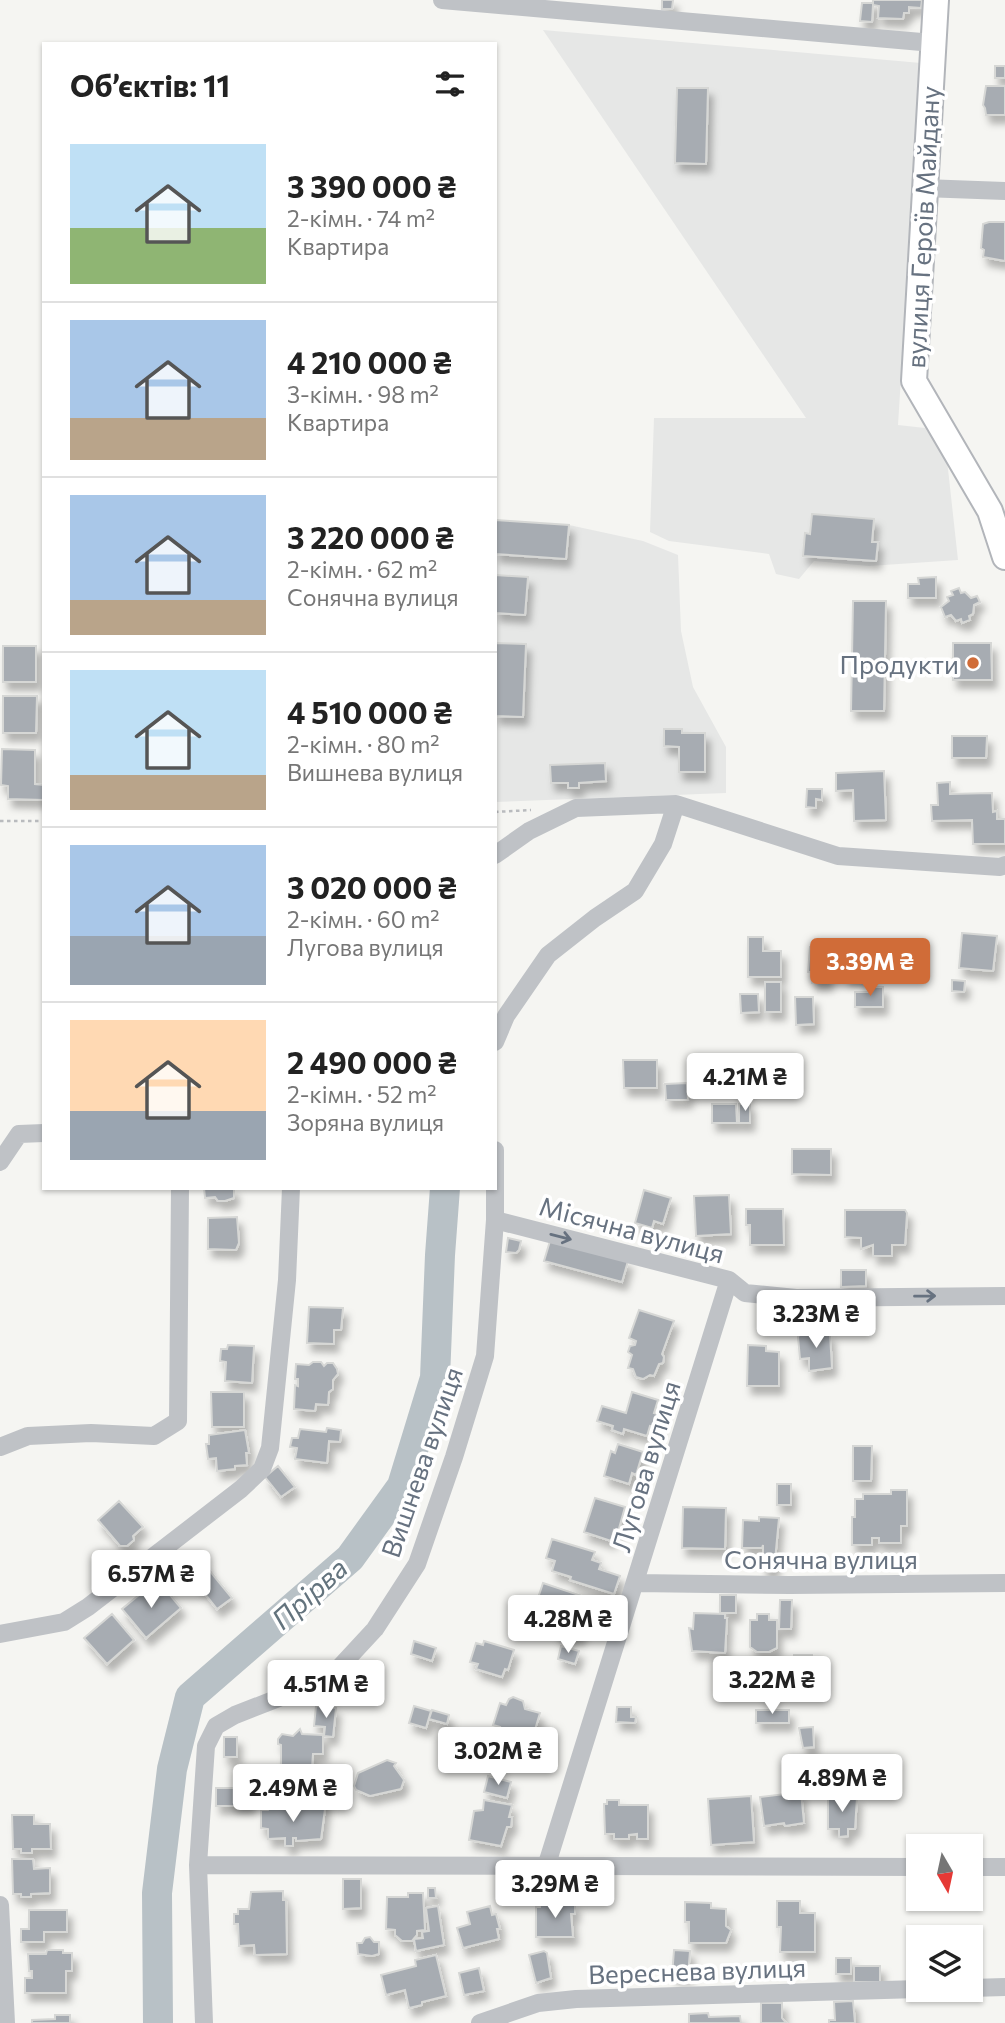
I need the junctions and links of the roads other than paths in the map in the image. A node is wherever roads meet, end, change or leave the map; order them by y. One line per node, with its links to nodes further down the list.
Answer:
1 (442, 0): 3 (street)
2 (936, 0): 3 (street, вулиця Героїв Майдану)
3 (933, 43): 4 (street, вулиця Героїв Майдану)
4 (923, 188): 5 (street); 6 (street, вулиця Героїв Майдану)
5 (1005, 191)
6 (1005, 557)
7 (676, 804): 8 (street); 9 (street); 10 (street)
8 (497, 854)
9 (1005, 865)
10 (497, 1037)
11 (42, 1133): 12 (street)
12 (0, 1162)
13 (180, 1190): 19 (street)
14 (291, 1190): 22 (street)
15 (495, 1190): 16 (street, Вишнева вулиця)
16 (495, 1220): 17 (street, Місячна вулиця, one-way to 17); 23 (street, Вишнева вулиця)
17 (729, 1280): 18 (street, Місячна вулиця, one-way to 18); 20 (street, Лугова вулиця)
18 (1005, 1296)
19 (0, 1447)
20 (636, 1583): 21 (street, Сонячна вулиця); 24 (street, Лугова вулиця)
21 (1005, 1583)
22 (0, 1634)
23 (198, 1866): 24 (street); 33 (street, Вишнева вулиця)
24 (546, 1867): 25 (street)
25 (906, 1867)
26 (984, 1867): 27 (street)
27 (1005, 1867)
28 (0, 1905): 32 (street)
29 (1005, 1987): 30 (street)
30 (983, 1988)
31 (906, 1989): 34 (street, Вереснева вулиця)
32 (6, 2023)
33 (204, 2023)
34 (480, 2023)

